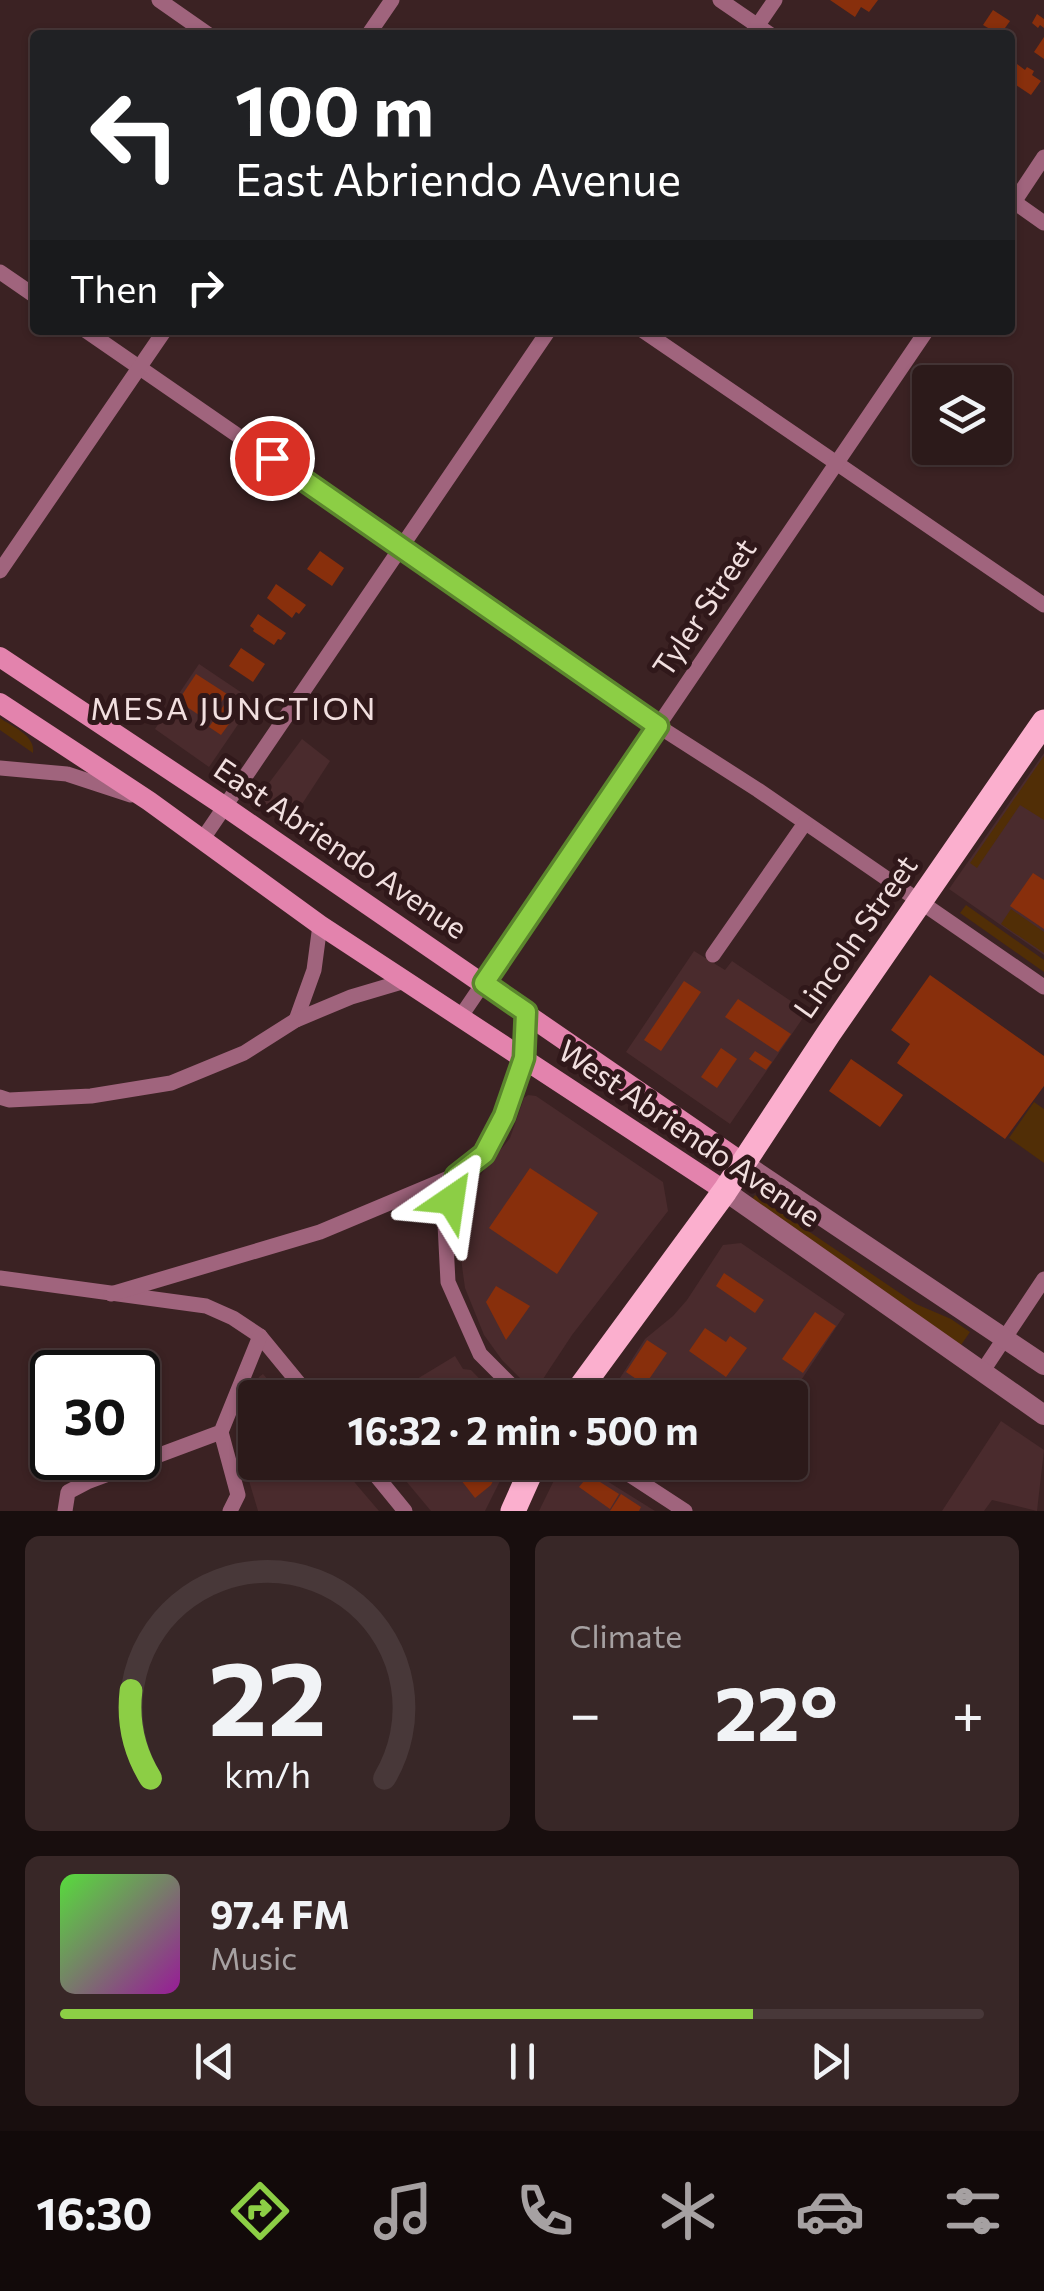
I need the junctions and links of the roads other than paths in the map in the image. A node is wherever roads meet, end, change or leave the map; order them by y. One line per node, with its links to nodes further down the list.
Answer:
1 (159, 0): 5 (street)
2 (392, 0): 6 (street)
3 (720, 0): 7 (street)
4 (775, 0): 8 (street)
5 (202, 30)
6 (371, 30)
7 (758, 30)
8 (761, 30)
9 (1044, 158): 10 (street)
10 (1015, 198)
11 (1015, 205): 12 (street)
12 (1044, 223)
13 (0, 272): 14 (street)
14 (30, 293)
15 (92, 335): 20 (street)
16 (162, 335): 20 (street)
17 (546, 335): 22 (street)
18 (649, 335): 21 (street)
19 (924, 335): 21 (street, Tyler Street)
20 (140, 368): 22 (street); 23 (street)
21 (836, 463): 24 (street); 28 (street, Tyler Street)
22 (401, 546): 28 (street); 31 (street)
23 (0, 571)
24 (1044, 605)
25 (0, 658): 31 (main road, East Abriendo Avenue)
26 (0, 704): 30 (main road, West Abriendo Avenue)
27 (1044, 722): 34 (main road, Lincoln Street)
28 (658, 726): 32 (street); 38 (street, Tyler Street)
29 (0, 768): 30 (street)
30 (149, 801): 33 (main road, West Abriendo Avenue)
31 (224, 806): 33 (street); 38 (main road, East Abriendo Avenue)
32 (805, 822): 34 (street); 36 (street)
33 (202, 840): 35 (main road, West Abriendo Avenue)
34 (920, 901): 39 (street); 45 (main road, Lincoln Street)
35 (320, 925): 37 (main road, West Abriendo Avenue); 42 (street)
36 (713, 956)
37 (405, 981): 41 (main road, West Abriendo Avenue); 42 (street)
38 (484, 983): 40 (main road, East Abriendo Avenue); 41 (street, Tyler Street)
39 (1044, 987)
40 (526, 1012): 43 (street); 45 (main road, East Abriendo Avenue)
41 (461, 1016): 43 (main road, West Abriendo Avenue)
42 (296, 1020): 44 (street)
43 (524, 1058): 46 (street); 47 (main road, West Abriendo Avenue)
44 (3, 1103)
45 (744, 1162): 47 (main road, Lincoln Street); 52 (street, West Abriendo Avenue)
46 (456, 1176): 50 (street); 56 (street)
47 (725, 1191): 54 (street, West Abriendo Avenue); 57 (main road, Lincoln Street)
48 (0, 1278): 50 (street)
49 (1044, 1279): 52 (street)
50 (111, 1294): 51 (street)
51 (260, 1336): 55 (street); 59 (street)
52 (1005, 1337): 53 (street, West Abriendo Avenue); 54 (street)
53 (1044, 1365)
54 (982, 1372): 58 (street, West Abriendo Avenue)
55 (296, 1380)
56 (506, 1380)
57 (586, 1380)
58 (1044, 1415)
59 (220, 1432): 63 (street); 64 (street)
60 (379, 1480): 65 (street)
61 (527, 1480): 66 (main road)
62 (638, 1480): 67 (street)
63 (66, 1511)
64 (230, 1511)
65 (405, 1511)
66 (512, 1511)
67 (685, 1511)

